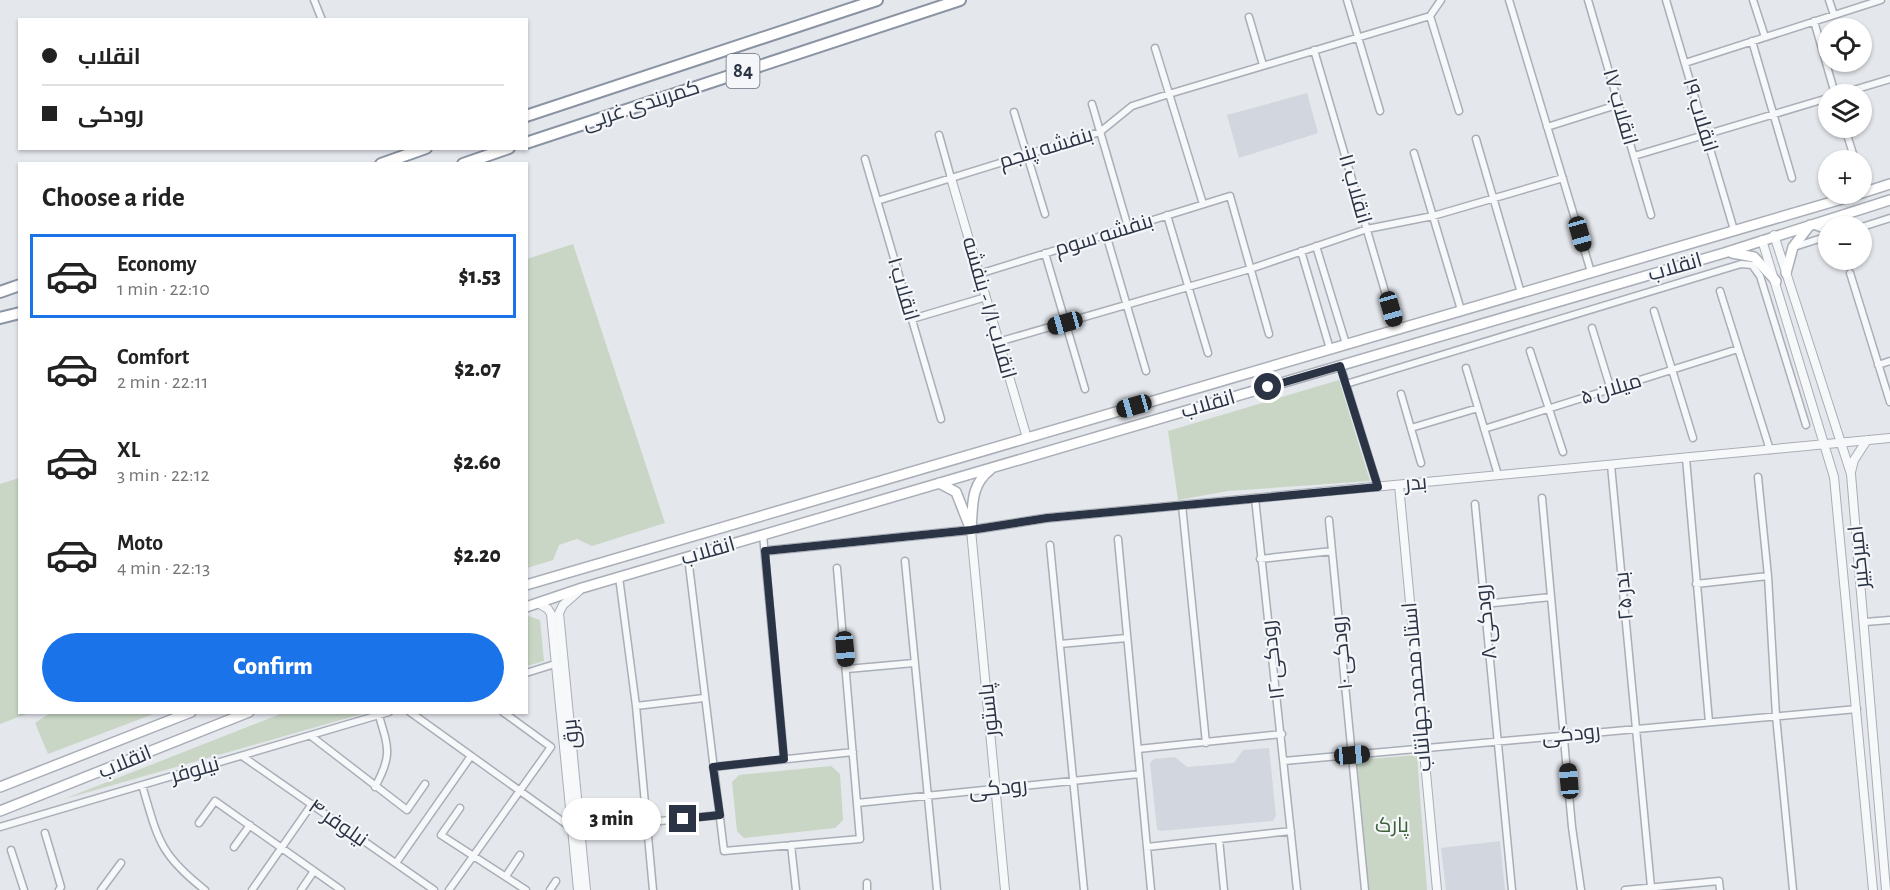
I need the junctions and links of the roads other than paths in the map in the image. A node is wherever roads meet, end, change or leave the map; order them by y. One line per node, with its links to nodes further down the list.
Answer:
1 (314, 0): 15 (street)
2 (877, 0): 34 (highway, کمربندی غربی / 84)
3 (960, 0): 41 (highway, کمربندی غربی / 84)
4 (1347, 0): 17 (street)
5 (1442, 0): 13 (street)
6 (1509, 0): 36 (street)
7 (1588, 0): 30 (street, انقلاب ۱۷)
8 (1666, 0): 22 (street, انقلاب ۱۹)
9 (1754, 0): 18 (street)
10 (1829, 0): 12 (street)
11 (1877, 1): 12 (street)
12 (1834, 15): 16 (street)
13 (1430, 16): 17 (street, بنفشه پنجم); 32 (street)
14 (1250, 17): 23 (street)
15 (321, 18)
16 (1814, 21): 18 (street); 25 (street)
17 (1358, 37): 21 (street, بنفشه پنجم); 31 (street)
18 (1765, 37): 19 (street)
19 (1752, 41): 22 (street); 35 (street)
20 (1155, 48): 27 (street)
21 (1314, 50): 23 (street, بنفشه پنجم); 69 (street, انقلاب ۱۱)
22 (1685, 63): 39 (street, انقلاب ۱۹)
23 (1263, 65): 27 (street, بنفشه پنجم)
24 (1890, 79): 26 (street)
25 (1832, 84)
26 (1872, 84)
27 (1169, 94): 37 (street, بنفشه پنجم); 58 (street)
28 (1818, 101): 35 (street)
29 (1092, 104): 37 (street)
30 (1620, 104): 36 (street); 46 (street, انقلاب ۱۷)
31 (1380, 111)
32 (1459, 111)
33 (1014, 112): 45 (street)
34 (528, 115)
35 (1774, 115): 39 (street); 52 (street)
36 (1547, 127): 51 (street)
37 (1100, 132): 45 (street, بنفشه پنجم); 67 (street)
38 (939, 135): 50 (street)
39 (1706, 136): 46 (street); 70 (street, انقلاب ۱۹)
40 (1476, 139): 55 (street)
41 (528, 142)
42 (420, 150): 48 (highway)
43 (503, 150): 49 (highway)
44 (1414, 153): 63 (street)
45 (1027, 154): 50 (street, بنفشه پنجم); 60 (street)
46 (1635, 156): 61 (street, انقلاب ۱۷)
47 (865, 159): 57 (street, انقلاب ۱)
48 (387, 162)
49 (469, 162)
50 (951, 178): 57 (street, بنفشه پنجم); 84 (street, انقلاب ۱/۱ - بنفشه)
51 (1563, 178): 55 (street); 81 (street)
52 (1792, 178)
53 (1890, 184): 54 (main road, انقلاب)
54 (1872, 189)
55 (1494, 198): 63 (street); 90 (street)
56 (1890, 200): 66 (main road, انقلاب)
57 (877, 201): 97 (street, انقلاب ۱)
58 (1203, 204): 62 (street, بنفشه سوم); 80 (street, بنفشه سوم)
59 (1823, 204): 70 (main road, انقلاب)
60 (1044, 214)
61 (1651, 214)
62 (1167, 215): 67 (street, بنفشه سوم); 87 (street)
63 (1433, 216): 69 (street); 93 (street)
64 (1890, 218): 65 (street)
65 (1872, 223)
66 (1811, 224): 68 (street); 72 (main road, انقلاب); 76 (main road)
67 (1128, 227): 71 (street, بنفشه سوم)
68 (1818, 227)
69 (1367, 229): 75 (street); 101 (street, انقلاب ۱۱)
70 (1734, 230): 81 (main road, انقلاب)
71 (1106, 234): 78 (street, بنفشه سوم); 92 (street)
72 (1774, 235): 74 (main road, انقلاب); 82 (street, امیرکبیر)
73 (1818, 239): 76 (street)
74 (1762, 240): 79 (main road, انقلاب); 85 (street, امیرکبیر)
75 (1316, 246): 77 (street); 105 (street)
76 (1793, 247): 82 (main road)
77 (1301, 251): 80 (street); 106 (street)
78 (1044, 253): 84 (street, بنفشه سوم); 99 (street)
79 (1724, 253): 85 (main road); 103 (main road, انقلاب)
80 (1250, 269): 87 (street); 102 (street)
81 (1591, 272): 90 (main road, انقلاب)
82 (1786, 273): 131 (street, امیرکبیر)
83 (1850, 273): 111 (street)
84 (979, 274): 91 (street, انقلاب ۱/۱ - بنفشه)
85 (1776, 281): 132 (street, امیرکبیر)
86 (18, 286): 89 (highway)
87 (1189, 287): 92 (street); 109 (street)
88 (1720, 291): 107 (street)
89 (0, 292)
90 (1521, 292): 93 (main road, انقلاب)
91 (986, 297): 97 (street); 104 (street, انقلاب ۱/۱ - بنفشه)
92 (1126, 305): 99 (street); 115 (street)
93 (1461, 310): 98 (main road, انقلاب)
94 (1654, 311): 114 (street)
95 (18, 314): 96 (highway)
96 (0, 318)
97 (912, 319): 123 (street, انقلاب ۱)
98 (1430, 320): 101 (main road, انقلاب); 103 (main road)
99 (1065, 323): 104 (street); 117 (street)
100 (1592, 328): 118 (street)
101 (1396, 329): 105 (main road, انقلاب)
102 (1269, 334)
103 (1435, 338): 112 (main road, انقلاب)
104 (998, 342): 127 (street, انقلاب ۱/۱ - بنفشه)
105 (1346, 344): 106 (main road, انقلاب)
106 (1330, 349): 127 (main road, انقلاب)
107 (1738, 350): 114 (street, میلان ۵); 133 (street)
108 (1530, 351): 122 (street)
109 (1208, 352)
110 (1890, 361): 111 (street)
111 (1878, 365): 120 (street)
112 (1340, 366): 116 (street); 138 (main road, انقلاب)
113 (1466, 368): 121 (street)
114 (1672, 370): 118 (street, میلان ۵); 128 (street)
115 (1146, 371)
116 (1346, 384): 124 (street); 144 (street)
117 (1085, 389)
118 (1611, 390): 122 (street, میلان ۵)
119 (1401, 394): 125 (street)
120 (1890, 402)
121 (1478, 408): 125 (street); 126 (street)
122 (1549, 409): 126 (street, میلان ۵); 134 (street)
123 (941, 419)
124 (1806, 425)
125 (1411, 428): 136 (street)
126 (1484, 429): 140 (street)
127 (1026, 438): 162 (main road, انقلاب)
128 (1693, 438)
129 (1890, 438): 130 (street, بدر)
130 (1867, 440): 131 (street, بدر); 139 (street)
131 (1840, 443): 132 (street, بدر); 139 (street, امیرکبیر)
132 (1824, 445): 133 (street, بدر); 179 (street, امیرکبیر)
133 (1770, 450): 135 (street, بدر)
134 (1563, 452)
135 (1686, 458): 137 (street, بدر); 163 (street)
136 (1421, 463)
137 (1611, 465): 140 (street, بدر); 188 (street, بدر ۲۵)
138 (994, 467): 142 (main road, انقلاب); 150 (main road)
139 (1851, 474): 170 (street, امیرکبیر)
140 (1498, 475): 143 (street, بدر)
141 (1758, 477): 160 (street)
142 (939, 483): 150 (main road); 151 (main road, انقلاب)
143 (1399, 485): 144 (street, بدر); 195 (street, استاد محمد جهانتاب)
144 (1378, 487): 145 (street, بدر)
145 (1255, 498): 148 (street, بدر); 157 (street, رودکی ۱۲)
146 (1542, 498): 165 (street)
147 (1475, 504): 167 (street, رودکی ۸)
148 (1182, 505): 150 (street, بدر); 193 (street)
149 (1329, 520): 155 (street, رودکی ۱۰)
150 (971, 530): 154 (street, بدر); 213 (street, پاستور)
151 (763, 534): 154 (street); 156 (main road, انقلاب)
152 (1118, 538): 171 (street)
153 (1050, 545): 172 (street)
154 (765, 551): 202 (street)
155 (1332, 551): 157 (street); 198 (street, رودکی ۱۰)
156 (688, 556): 161 (main road, انقلاب); 177 (street)
157 (1260, 559): 189 (street, رودکی ۱۲)
158 (905, 561): 174 (street)
159 (837, 568): 175 (street)
160 (1768, 576): 163 (street); 186 (street)
161 (619, 577): 164 (main road, انقلاب); 178 (street)
162 (528, 584)
163 (1696, 584): 187 (street)
164 (582, 588): 166 (main road, انقلاب); 173 (street, برق)
165 (1551, 597): 167 (street); 190 (street)
166 (538, 603): 168 (main road, انقلاب); 173 (street, برق)
167 (1484, 604): 192 (street, رودکی ۸)
168 (528, 606)
169 (1890, 620): 170 (street)
170 (1865, 622): 204 (street, امیرکبیر)
171 (1127, 638): 172 (street); 196 (street)
172 (1060, 645): 208 (street)
173 (559, 663): 176 (street); 201 (street, برق); 225 (street, برق)
174 (914, 663): 175 (street); 215 (street)
175 (847, 669): 197 (street)
176 (528, 672)
177 (704, 698): 178 (street); 206 (street)
178 (636, 706): 222 (street)
179 (1857, 709): 186 (street, رودکی); 205 (street, امیرکبیر)
180 (186, 714): 211 (main road, انقلاب)
181 (244, 714): 219 (main road, انقلاب)
182 (384, 714): 185 (street, نیلوفر)
183 (413, 714): 200 (street)
184 (506, 714): 194 (street)
185 (379, 716): 191 (street, نیلوفر); 212 (street)
186 (1776, 716): 187 (street, رودکی); 269 (street)
187 (1709, 722): 188 (street, رودکی)
188 (1637, 728): 190 (street, رودکی); 242 (street, بدر ۲۵)
189 (1282, 734): 193 (street); 203 (street, رودکی ۱۲)
190 (1565, 735): 192 (street, رودکی); 266 (street)
191 (311, 736): 199 (street, نیلوفر); 212 (street)
192 (1498, 741): 195 (street, رودکی); 265 (street, رودکی ۸)
193 (1206, 743): 196 (street)
194 (551, 747): 201 (street); 214 (street)
195 (1422, 748): 198 (street, رودکی); 264 (street, استاد محمد جهانتاب)
196 (1138, 749): 207 (street)
197 (853, 752): 202 (street); 216 (street)
198 (1352, 755): 203 (street, رودکی); 263 (street, رودکی ۱۰)
199 (242, 756): 210 (street, نیلوفر); 217 (street, نیلوفر ۴)
200 (471, 756): 214 (street); 237 (street)
201 (566, 756): 225 (street, برق)
202 (784, 759): 206 (street)
203 (1284, 761): 226 (street, رودکی ۱۲)
204 (1875, 765): 205 (street); 271 (street, امیرکبیر)
205 (1861, 766): 270 (street, امیرکبیر)
206 (713, 767): 220 (street)
207 (1140, 774): 208 (street, رودکی); 231 (street)
208 (1073, 781): 213 (street, رودکی); 241 (street)
209 (426, 784): 212 (street)
210 (142, 785): 223 (street, نیلوفر); 246 (street)
211 (0, 787)
212 (375, 788)
213 (997, 789): 215 (street, رودکی); 259 (street, پاستور)
214 (519, 791): 225 (street); 235 (street)
215 (928, 795): 216 (street, رودکی); 258 (street)
216 (857, 803): 229 (street)
217 (312, 804): 232 (street); 237 (street, نیلوفر ۴)
218 (460, 808): 235 (street)
219 (0, 811)
220 (720, 815): 222 (street); 229 (street)
221 (199, 823): 224 (street)
222 (646, 823): 225 (street); 256 (street)
223 (1, 825)
224 (250, 825): 230 (street); 232 (street)
225 (576, 829): 254 (street, برق); 255 (street, برق)
226 (1291, 831): 228 (street); 262 (street, رودکی ۱۲)
227 (45, 833): 245 (street)
228 (1219, 839): 231 (street); 261 (street)
229 (791, 845): 257 (street)
230 (234, 847)
231 (1147, 847): 260 (street)
232 (281, 848): 238 (street); 247 (street)
233 (11, 850): 244 (street)
234 (520, 855): 239 (street)
235 (472, 857): 239 (street); 251 (street)
236 (121, 863): 243 (street)
237 (396, 863): 250 (street, نیلوفر ۴)
238 (314, 871): 248 (street); 249 (street)
239 (506, 876): 252 (street)
240 (556, 881): 253 (street)
241 (1083, 887)
242 (1651, 887): 267 (street); 268 (street)
243 (104, 889)
244 (24, 890)
245 (59, 890)
246 (204, 890)
247 (252, 890)
248 (301, 890)
249 (341, 890)
250 (434, 890)
251 (449, 890)
252 (526, 890)
253 (550, 890)
254 (578, 890)
255 (586, 890)
256 (653, 890)
257 (796, 890)
258 (937, 890)
259 (1005, 890)
260 (1151, 890)
261 (1224, 890)
262 (1297, 890)
263 (1365, 890)
264 (1437, 890)
265 (1512, 890)
266 (1581, 890)
267 (1625, 890)
268 (1720, 890)
269 (1793, 890)
270 (1873, 890)
271 (1886, 890)

